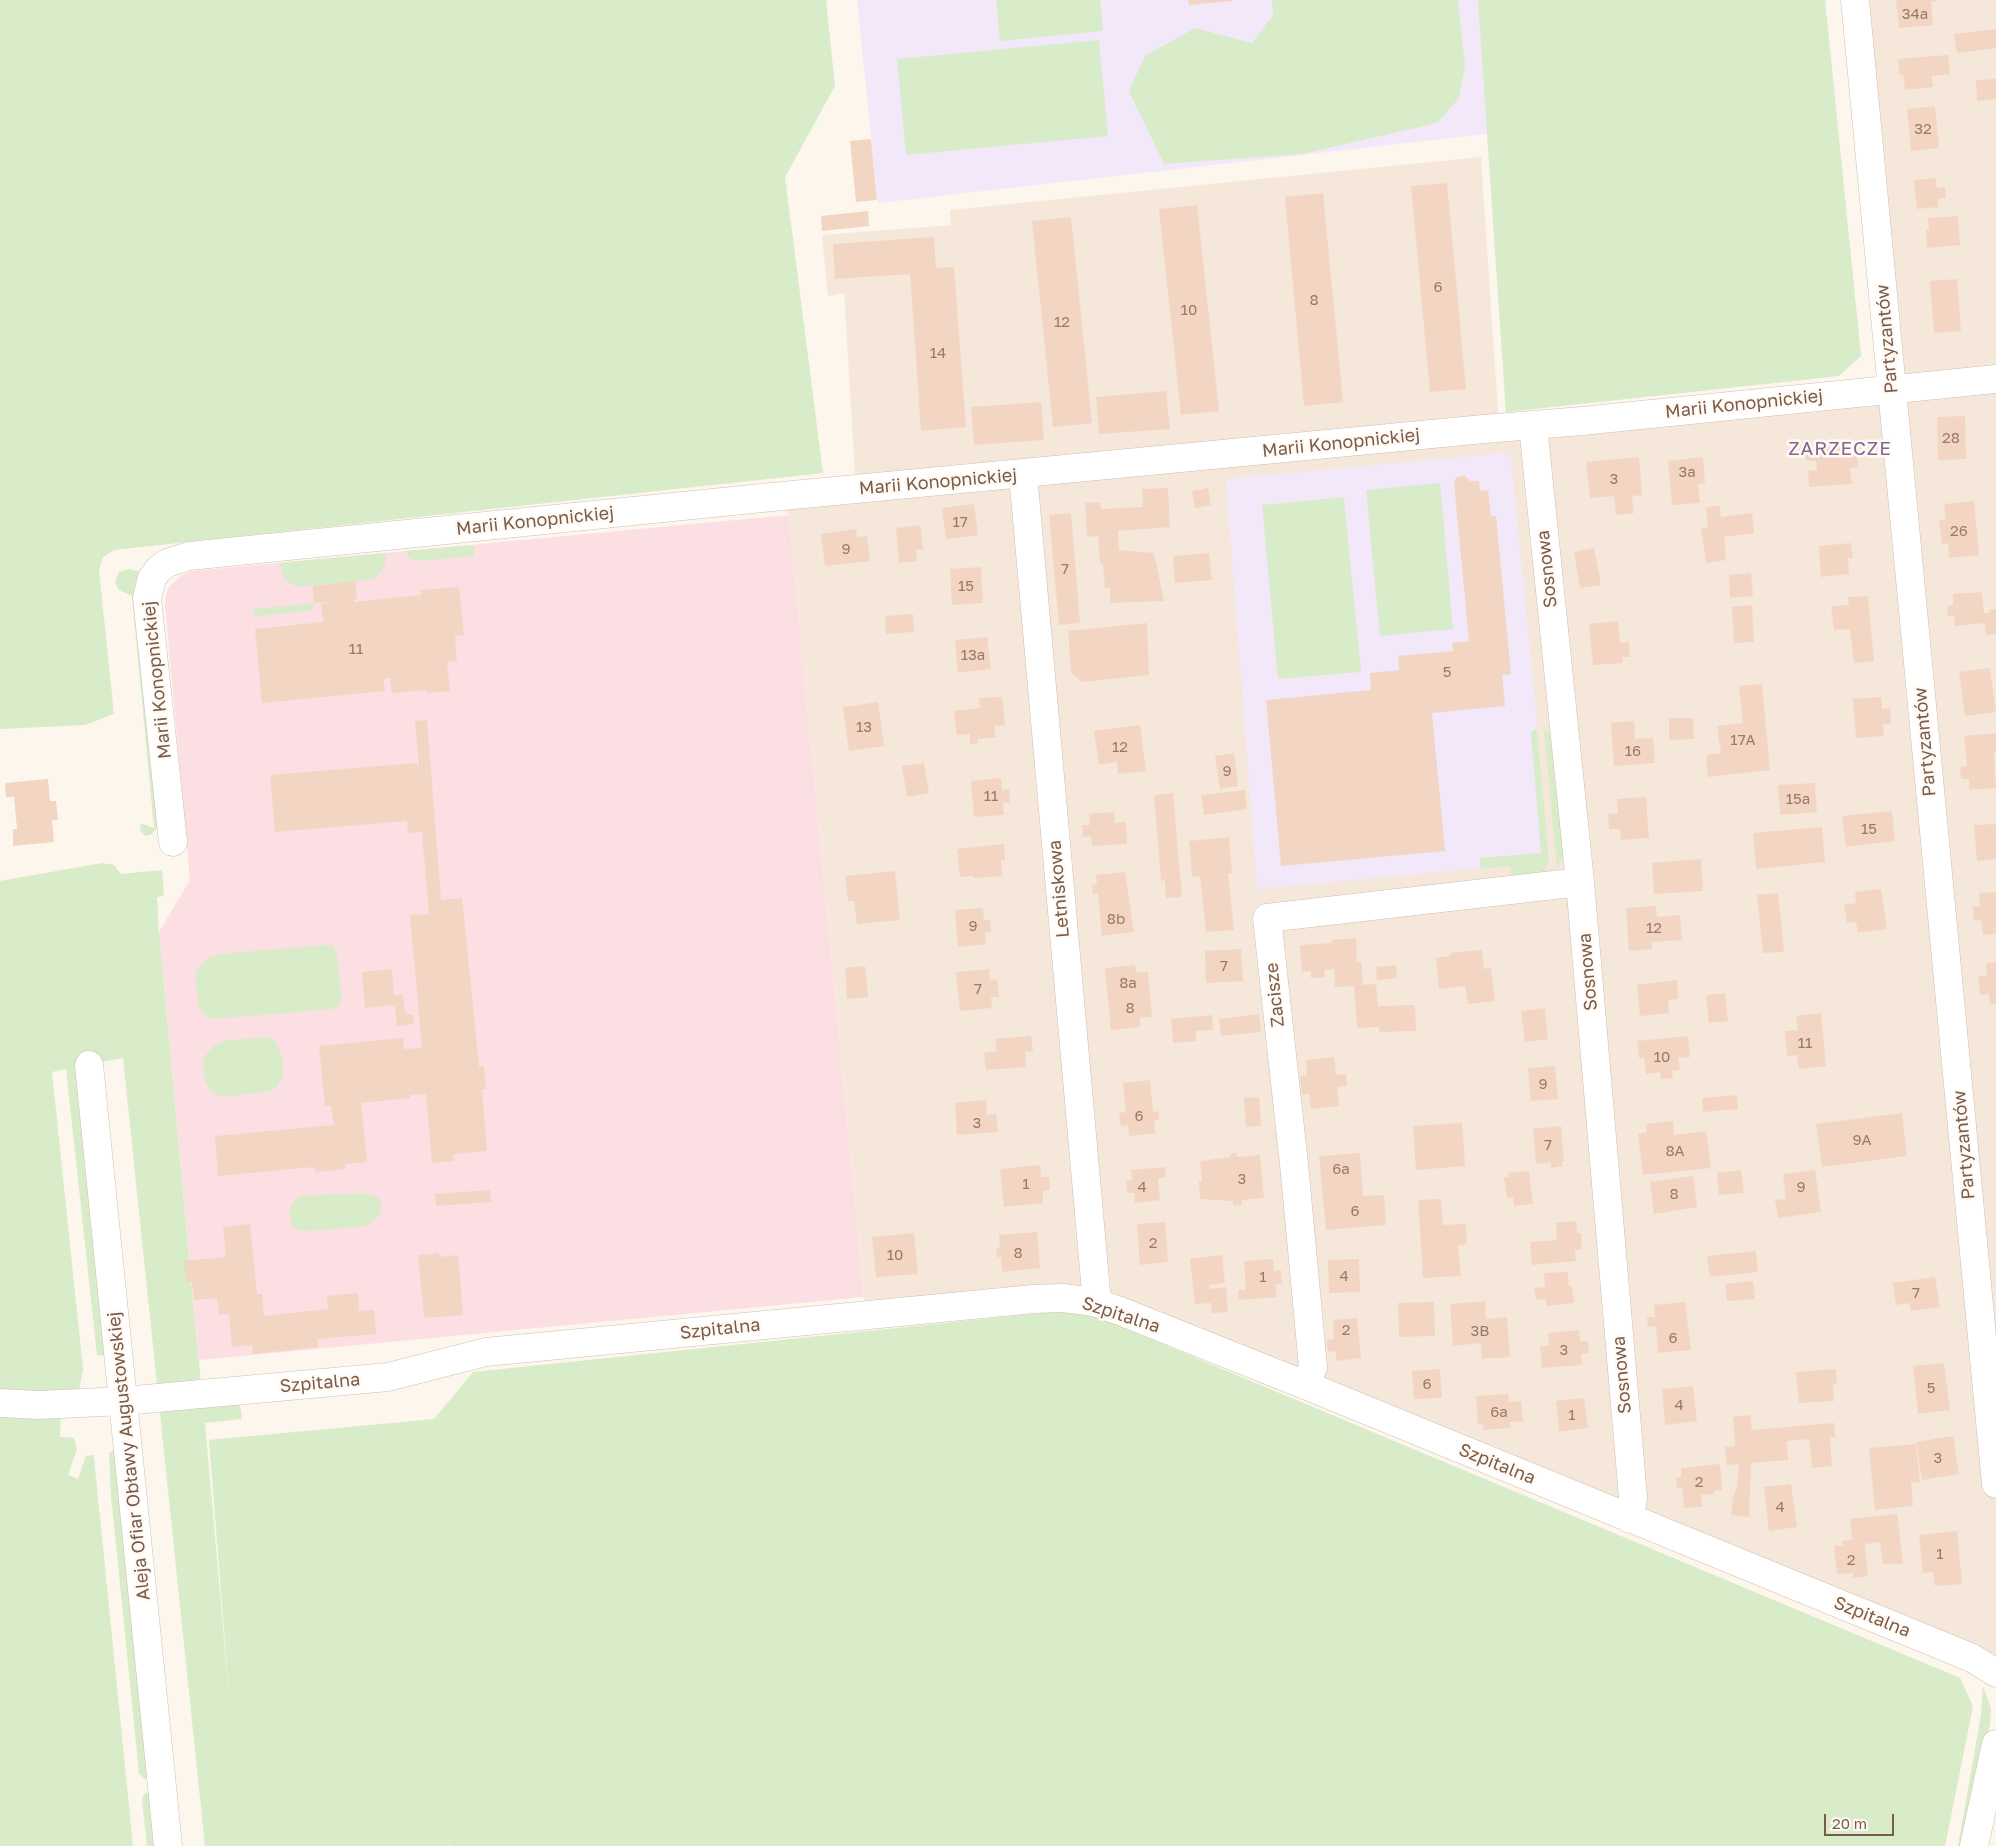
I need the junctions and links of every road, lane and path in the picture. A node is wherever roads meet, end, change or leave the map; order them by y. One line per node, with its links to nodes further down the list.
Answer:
1 (1855, 0): 3 (street, Partyzantów)
2 (1996, 379): 3 (street, Marii Konopnickiej)
3 (1891, 388): 4 (street, Marii Konopnickiej); 13 (street, Partyzantów)
4 (1533, 426): 5 (street, Marii Konopnickiej); 7 (street, Sosnowa)
5 (1022, 474): 6 (street, Marii Konopnickiej); 9 (street, Letniskowa)
6 (173, 842)
7 (1580, 882): 10 (street, Zacisze); 14 (street, Sosnowa)
8 (89, 1065): 11 (street, Aleja Ofiar Obławy Augustowskiej)
9 (1096, 1303): 10 (street, Szpitalna); 11 (street, Szpitalna)
10 (1305, 1385): 14 (street, Szpitalna)
11 (124, 1401): 12 (street, Szpitalna); 17 (street, Aleja Ofiar Obławy Augustowskiej)
12 (0, 1403)
13 (1996, 1484)
14 (1630, 1519): 15 (street, Szpitalna)
15 (1996, 1673)
16 (1996, 1744): 18 (street)
17 (168, 1846)
18 (1974, 1846)

